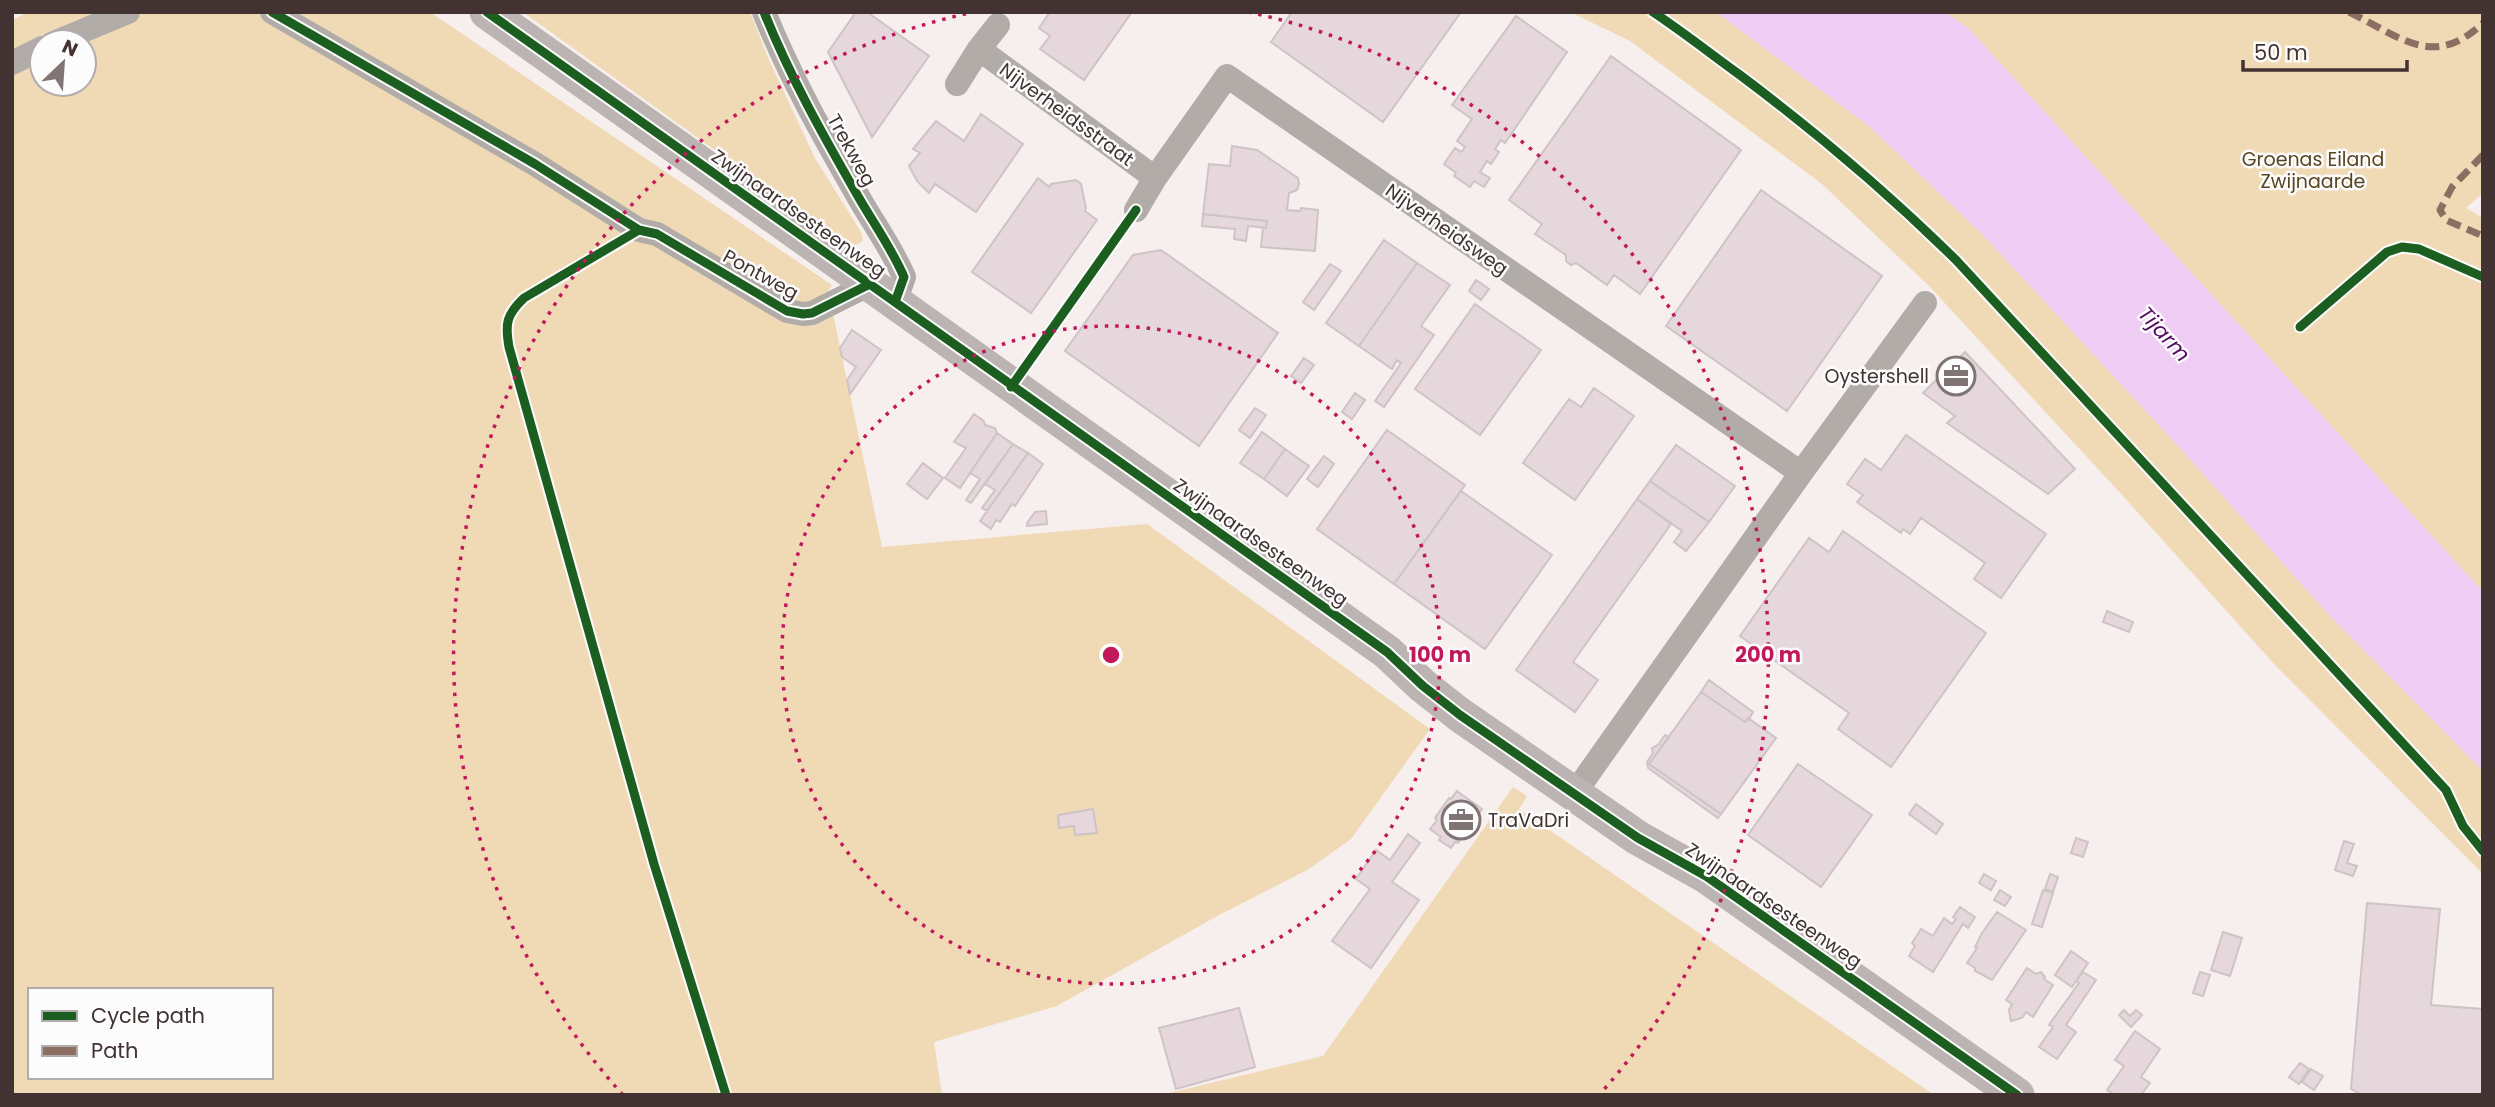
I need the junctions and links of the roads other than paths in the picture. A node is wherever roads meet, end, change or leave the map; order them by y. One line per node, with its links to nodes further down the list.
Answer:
1 (128, 12): 6 (street)
2 (272, 12): 13 (street, Pontweg)
3 (487, 12): 13 (main road, Zwijnaardsesteenweg)
4 (764, 12): 13 (street, Trekweg)
5 (998, 25): 7 (street)
6 (90, 28)
7 (979, 49): 10 (street); 11 (street, Nijverheidsstraat)
8 (28, 55): 9 (street)
9 (12, 63)
10 (957, 84)
11 (1155, 178): 12 (street, Nijverheidsweg); 15 (street, Nijverheidsweg)
12 (1136, 210)
13 (883, 293): 16 (main road, Zwijnaardsesteenweg)
14 (1925, 303): 15 (street)
15 (1801, 473): 16 (street)
16 (1574, 794): 17 (main road, Zwijnaardsesteenweg)
17 (2017, 1095)

